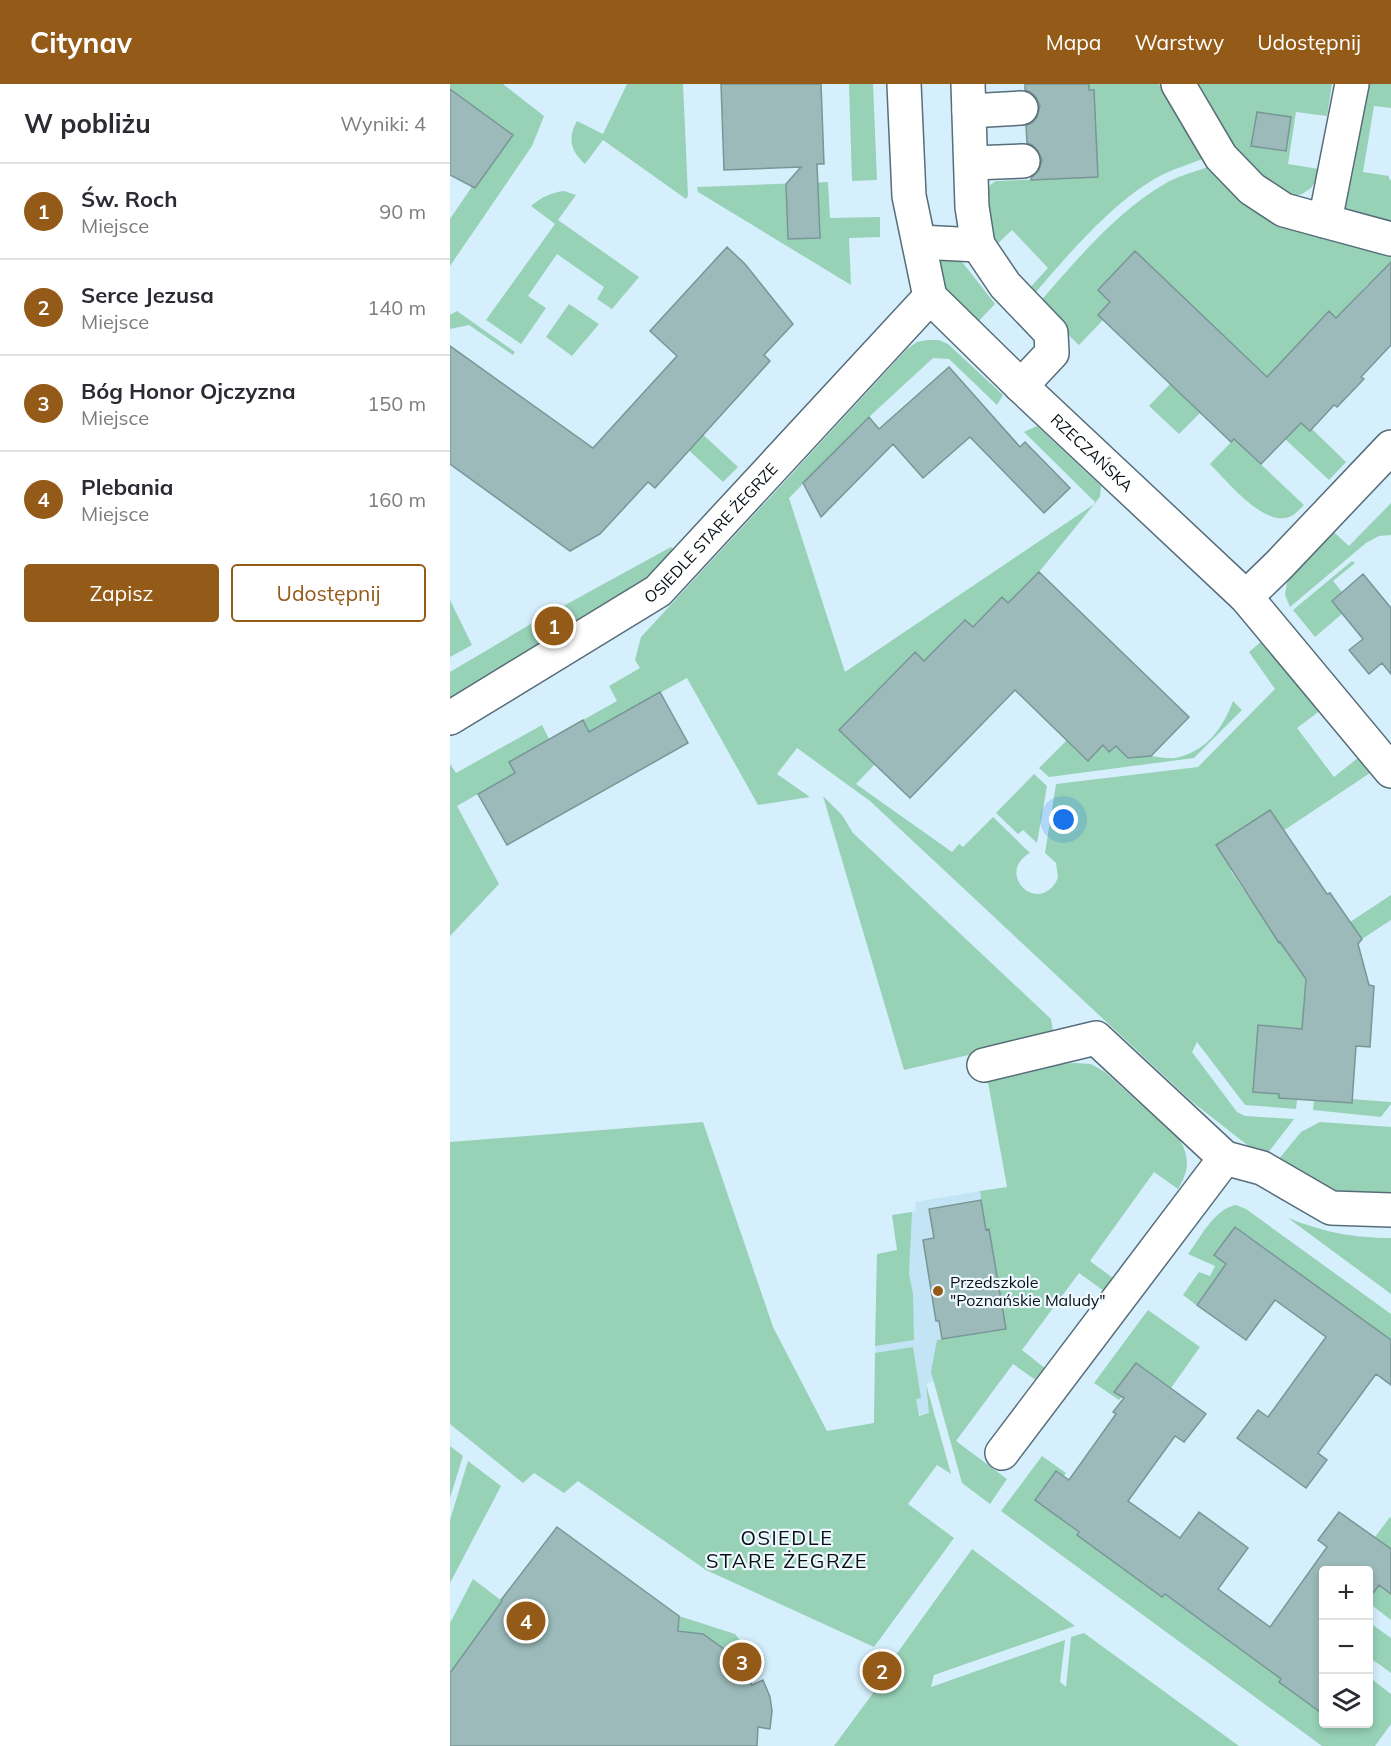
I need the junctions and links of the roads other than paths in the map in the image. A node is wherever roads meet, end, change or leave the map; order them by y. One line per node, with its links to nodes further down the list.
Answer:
1 (904, 84): 10 (street)
2 (1178, 84): 8 (street)
3 (1352, 84): 8 (street)
4 (969, 98): 5 (street); 7 (street)
5 (1020, 108)
6 (1023, 161): 7 (street)
7 (972, 163): 11 (street)
8 (1325, 221): 9 (street)
9 (1391, 239)
10 (919, 242): 11 (street); 12 (street)
11 (978, 245): 13 (street)
12 (930, 297): 13 (street, RZECZAŃSKA); 16 (street, OSIEDLE STARE ŻEGRZE)
13 (1022, 386): 15 (street, RZECZAŃSKA)
14 (1391, 447): 15 (street)
15 (1246, 597): 17 (street, RZECZAŃSKA)
16 (450, 718)
17 (1391, 771)
18 (984, 1065): 19 (street)
19 (1224, 1158): 20 (street); 21 (street)
20 (1391, 1210)
21 (1002, 1453)

